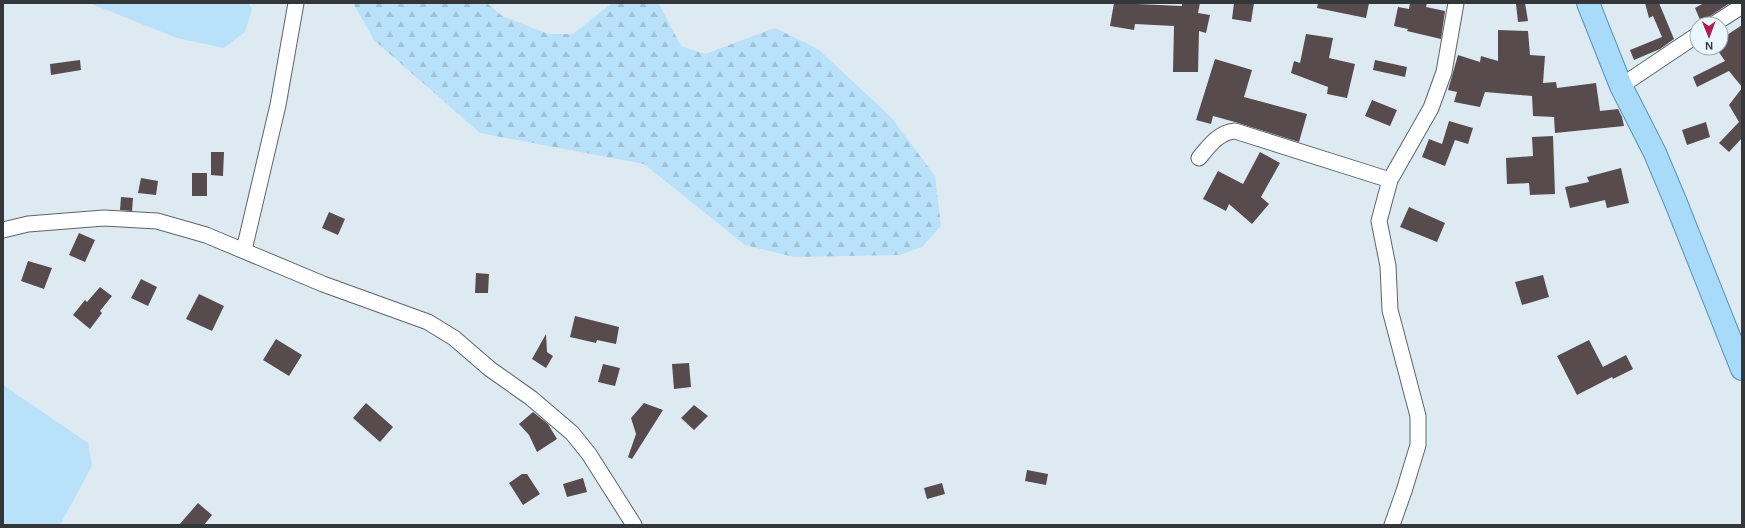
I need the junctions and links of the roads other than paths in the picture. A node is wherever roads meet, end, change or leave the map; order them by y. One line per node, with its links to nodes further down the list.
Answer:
1 (296, 3): 11 (street)
2 (1456, 3): 9 (street)
3 (1588, 3): 7 (main road)
4 (1742, 6): 5 (street)
5 (1726, 16)
6 (1689, 40): 7 (street)
7 (1621, 86): 12 (main road)
8 (1198, 158): 9 (street)
9 (1390, 180): 14 (street)
10 (3, 230): 11 (street)
11 (244, 250): 13 (street)
12 (1742, 369)
13 (634, 525)
14 (1392, 525)

